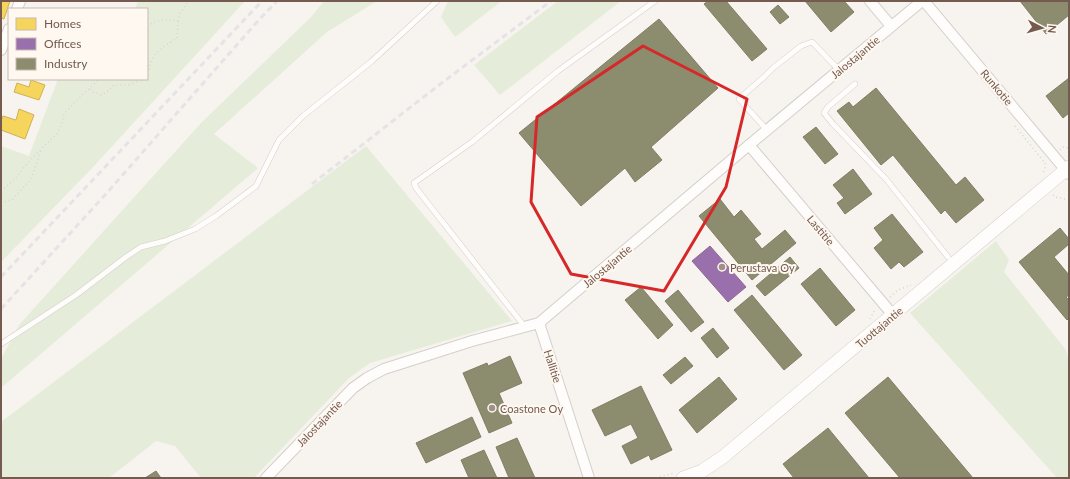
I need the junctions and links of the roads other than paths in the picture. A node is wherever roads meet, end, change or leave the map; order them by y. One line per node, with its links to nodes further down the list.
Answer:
1 (437, 1): 17 (lane)
2 (655, 1): 16 (lane)
3 (870, 1): 5 (street)
4 (923, 1): 5 (street, Jalostajantie); 12 (street, Runkotie)
5 (891, 26): 8 (street, Jalostajantie)
6 (8, 32): 7 (street)
7 (1, 50)
8 (840, 70): 10 (street, Jalostajantie); 10 (lane)
9 (855, 84): 13 (lane)
10 (767, 130): 11 (street, Jalostajantie)
11 (749, 145): 14 (street, Lastitie); 15 (street, Jalostajantie)
12 (1068, 170): 14 (street, Tuottajantie)
13 (948, 257)
14 (893, 315): 20 (street, Tuottajantie)
15 (539, 323): 16 (street, Jalostajantie); 19 (street, Hallitie)
16 (525, 327): 18 (street, Jalostajantie)
17 (1, 344)
18 (266, 478)
19 (589, 478)
20 (682, 478)

